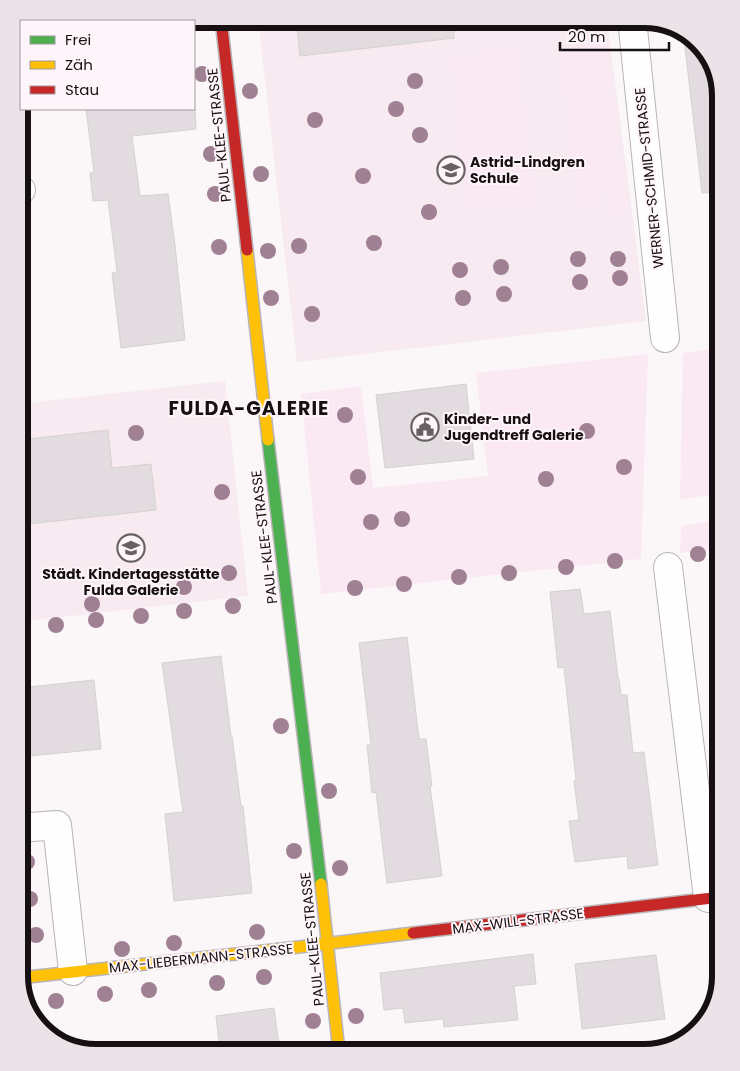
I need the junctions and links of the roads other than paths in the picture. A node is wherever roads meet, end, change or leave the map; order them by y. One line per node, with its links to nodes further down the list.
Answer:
1 (222, 28): 8 (street, PAUL-KLEE-STRASSE)
2 (633, 28): 3 (street, WERNER-SCHMID-STRASSE)
3 (665, 338)
4 (668, 567): 6 (street, MAX-WILL-STRASSE)
5 (28, 827): 9 (street)
6 (712, 884)
7 (712, 898): 8 (street, MAX-WILL-STRASSE)
8 (328, 943): 9 (street, MAX-LIEBERMANN-STRASSE); 11 (street, PAUL-KLEE-STRASSE)
9 (73, 971): 10 (street, MAX-LIEBERMANN-STRASSE)
10 (28, 977)
11 (338, 1043)

